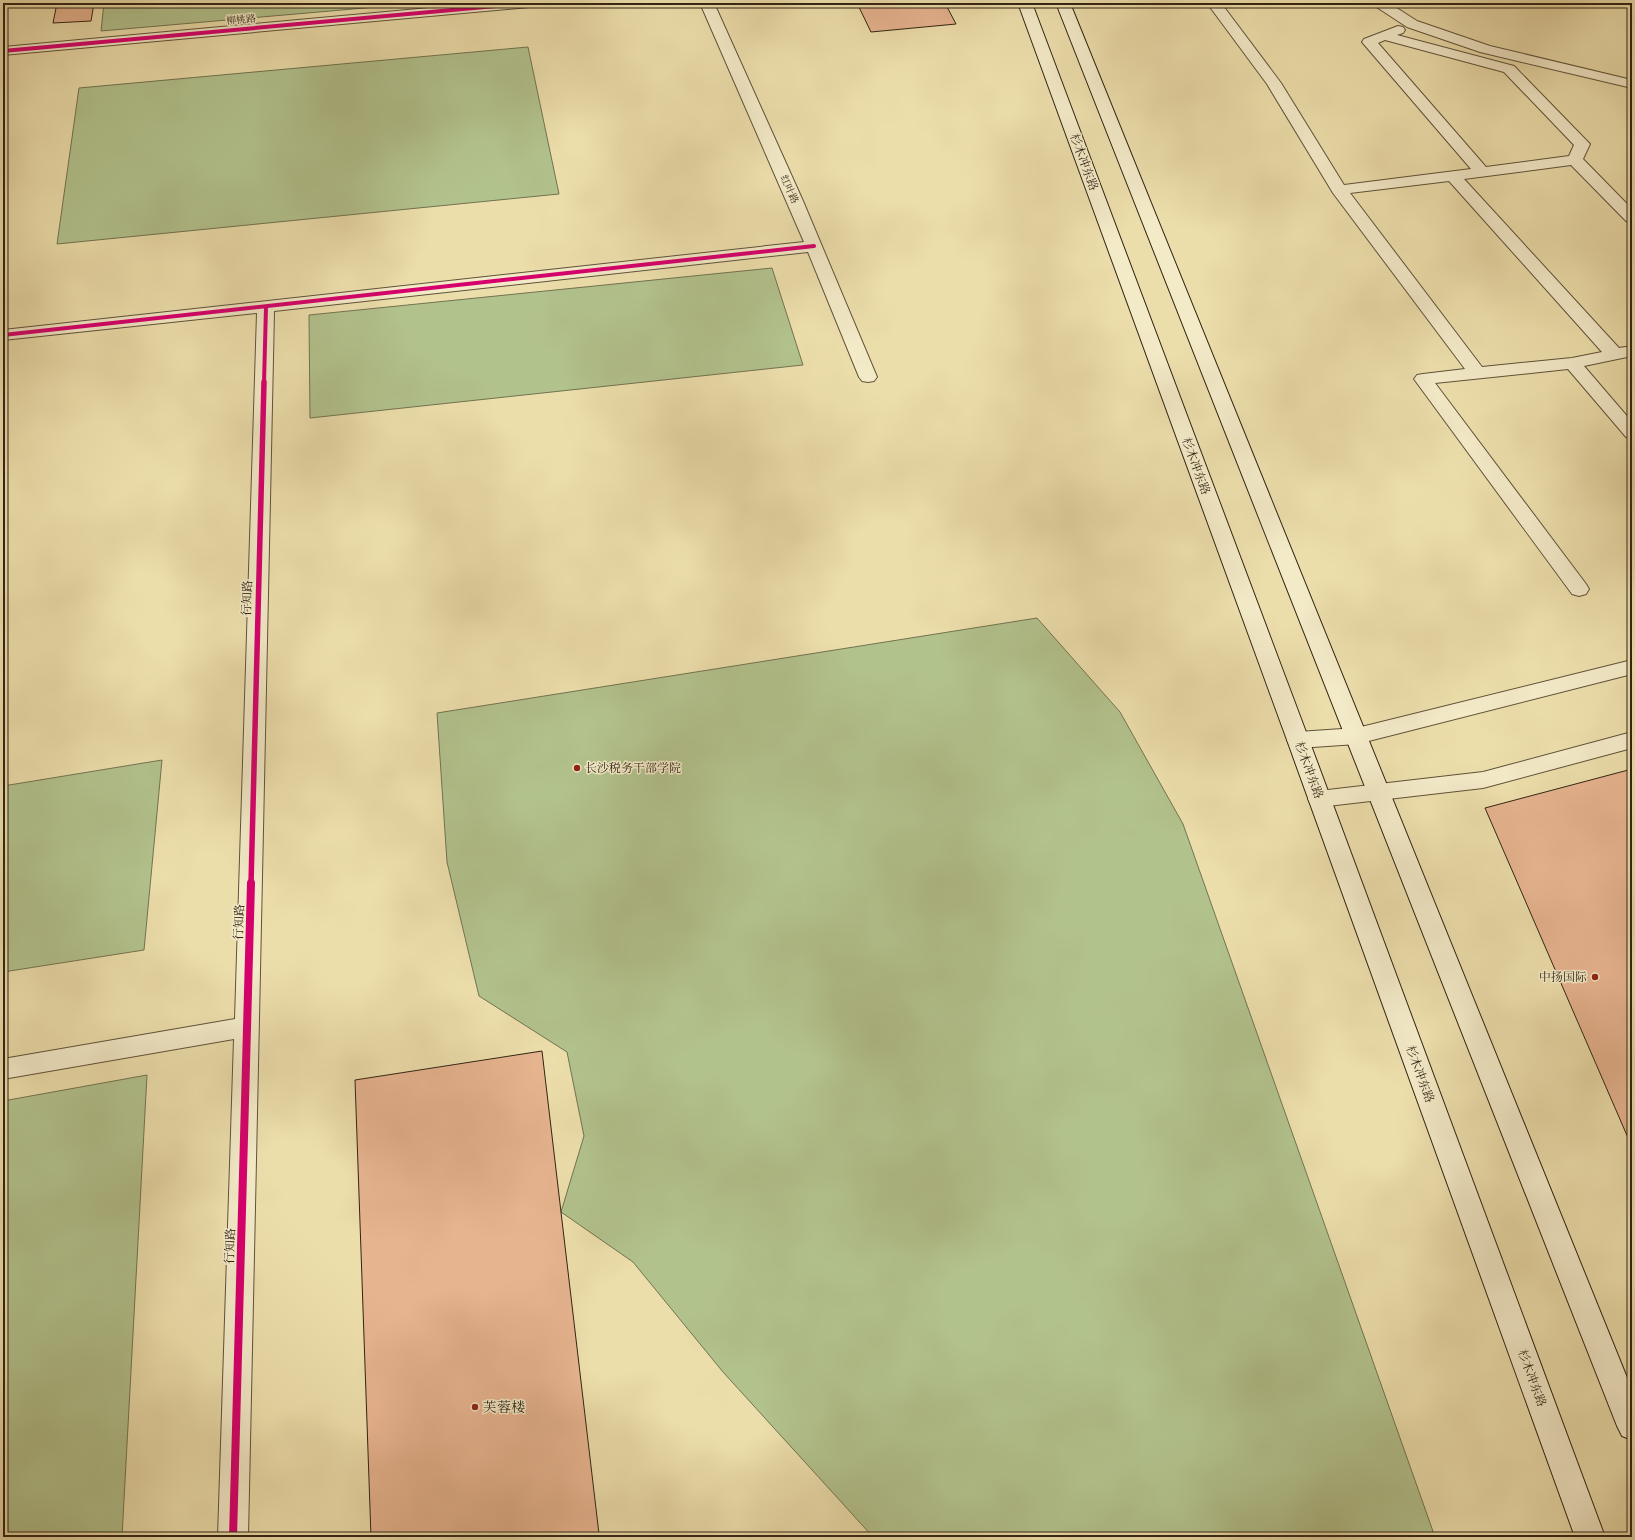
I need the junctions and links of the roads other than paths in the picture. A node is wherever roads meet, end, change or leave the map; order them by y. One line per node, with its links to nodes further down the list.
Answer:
1 (529, 3): 9 (street, 柳桃路)
2 (707, 3): 16 (street, 红叶路)
3 (1025, 3): 28 (street, 杉木冲东路)
4 (1063, 3): 27 (street)
5 (1214, 3): 14 (street)
6 (1380, 3): 7 (street)
7 (1412, 24): 8 (street); 10 (street)
8 (1384, 36): 11 (street); 12 (street)
9 (3, 51)
10 (1632, 84)
11 (1575, 160): 12 (street); 15 (street)
12 (1482, 172): 13 (street)
13 (1452, 175): 14 (street); 20 (street)
14 (1339, 190): 22 (street)
15 (1632, 218)
16 (814, 246): 17 (street); 23 (street, 红叶路)
17 (266, 307): 18 (street); 32 (street, 行知路)
18 (3, 335)
19 (1632, 351): 20 (street)
20 (1615, 355): 21 (street)
21 (1572, 363): 22 (street); 24 (street)
22 (1477, 373): 25 (street)
23 (868, 377)
24 (1632, 433)
25 (1579, 589)
26 (1632, 667): 27 (street)
27 (1357, 736): 28 (street); 30 (street)
28 (1298, 740): 31 (street, 杉木冲东路)
29 (1632, 740): 30 (street)
30 (1380, 793): 31 (street); 34 (street)
31 (1319, 799): 36 (street, 杉木冲东路)
32 (247, 1027): 33 (street); 35 (street, 行知路)
33 (3, 1069)
34 (1632, 1426)
35 (233, 1537)
36 (1590, 1537)

